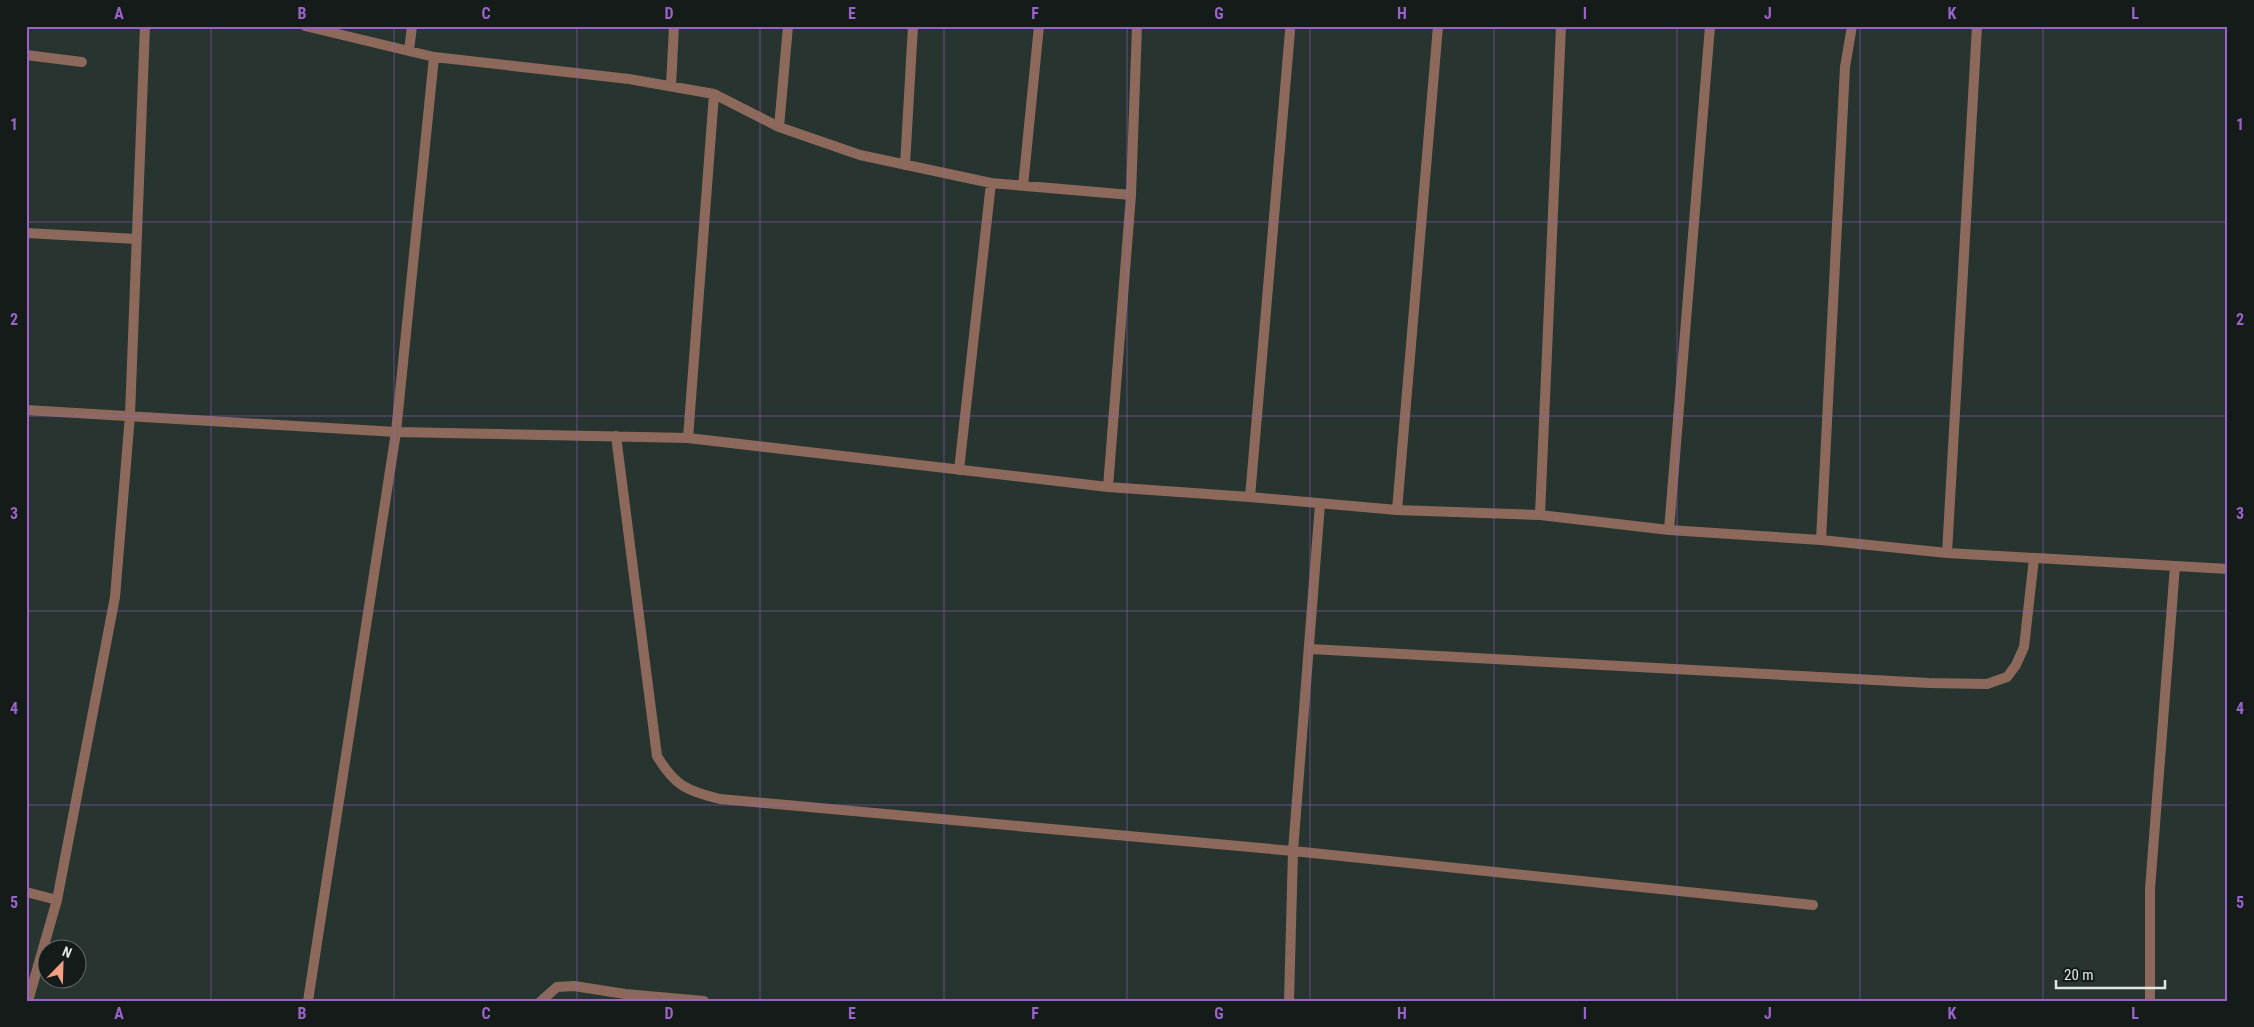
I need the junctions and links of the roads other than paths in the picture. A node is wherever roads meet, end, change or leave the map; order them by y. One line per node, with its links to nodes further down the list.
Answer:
1 (145, 26): 27 (street)
2 (305, 26): 15 (street)
3 (412, 26): 15 (street)
4 (674, 26): 19 (street)
5 (788, 26): 21 (street)
6 (913, 26): 22 (street)
7 (1039, 26): 24 (street)
8 (1136, 26): 25 (street)
9 (1438, 26): 37 (street)
10 (1561, 26): 38 (street)
11 (1710, 26): 39 (street)
12 (1852, 26): 40 (street)
13 (1977, 26): 41 (street)
14 (1290, 31): 35 (street)
15 (409, 51): 17 (street)
16 (26, 55): 18 (street)
17 (434, 57): 19 (street); 30 (street)
18 (82, 62)
19 (671, 86): 20 (street)
20 (714, 94): 21 (street); 32 (street)
21 (779, 127): 22 (street)
22 (905, 165): 23 (street)
23 (991, 183): 24 (street); 33 (street)
24 (1023, 186): 25 (street)
25 (1131, 195): 34 (street)
26 (26, 233): 27 (street)
27 (137, 239): 29 (street)
28 (26, 410): 29 (street)
29 (130, 415): 30 (street); 48 (street)
30 (396, 432): 31 (street); 51 (street)
31 (616, 436): 32 (street); 46 (street)
32 (688, 438): 33 (street)
33 (959, 470): 34 (street)
34 (1108, 487): 35 (street)
35 (1250, 497): 36 (street)
36 (1320, 504): 37 (street); 45 (street)
37 (1397, 510): 38 (street)
38 (1540, 516): 39 (street)
39 (1669, 530): 40 (street)
40 (1821, 540): 41 (street)
41 (1947, 553): 42 (street)
42 (2034, 558): 43 (street); 45 (street)
43 (2175, 566): 44 (street); 55 (street)
44 (2228, 568)
45 (1310, 649): 46 (street)
46 (1293, 851): 49 (street); 54 (street)
47 (26, 892): 48 (street)
48 (57, 900): 50 (street)
49 (1813, 905)
50 (28, 1001)
51 (308, 1001)
52 (541, 1001): 53 (street)
53 (704, 1001)
54 (1289, 1001)
55 (2150, 1001)

